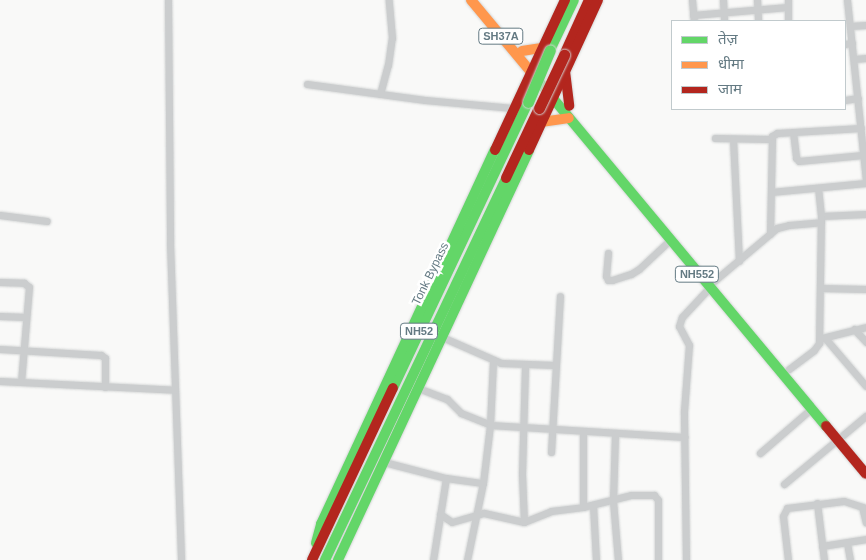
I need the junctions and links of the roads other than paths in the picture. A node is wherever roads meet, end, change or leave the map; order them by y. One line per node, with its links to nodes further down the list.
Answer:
1 (168, 0): 78 (street)
2 (389, 0): 30 (street)
3 (471, 0): 27 (main road, SH37A)
4 (480, 0): 24 (main road, SH37A)
5 (565, 0): 23 (main road)
6 (574, 0): 23 (main road, Tonk Bypass / NH52)
7 (589, 0): 108 (main road, NH52, bridge)
8 (598, 0): 28 (main road)
9 (692, 0): 16 (street)
10 (723, 0): 15 (street)
11 (757, 0): 14 (street)
12 (848, 0): 21 (street)
13 (788, 4): 14 (street); 19 (street)
14 (757, 10): 15 (street); 18 (street)
15 (724, 12): 16 (street); 17 (street)
16 (694, 18)
17 (724, 20)
18 (758, 20)
19 (788, 20)
20 (866, 25): 21 (street)
21 (850, 26): 22 (street)
22 (849, 43): 26 (street)
23 (546, 49): 24 (main road); 27 (main road); 108 (main road, Tonk Bypass / NH52, bridge)
24 (522, 51): 27 (main road, SH37A)
25 (866, 58): 26 (street)
26 (854, 59): 32 (street)
27 (533, 68): 31 (main road, NH552); 35 (main road)
28 (565, 71): 31 (main road); 34 (main road)
29 (307, 84): 30 (street)
30 (380, 94): 35 (street)
31 (554, 94): 34 (main road, NH552); 36 (main road, NH552); 37 (main road)
32 (858, 98): 33 (street); 38 (street)
33 (846, 100)
34 (569, 106): 56 (main road, NH552)
35 (513, 108): 108 (main road)
36 (569, 118): 37 (main road); 52 (main road, NH552)
37 (541, 122): 64 (main road)
38 (863, 131): 39 (street); 43 (street)
39 (793, 132): 42 (street); 43 (street)
40 (715, 138): 41 (street)
41 (733, 138): 42 (street); 54 (street)
42 (770, 139): 46 (street)
43 (864, 158): 44 (street)
44 (866, 182): 45 (street)
45 (818, 188): 46 (street); 49 (street)
46 (770, 192): 51 (street)
47 (866, 214): 49 (street)
48 (0, 215): 50 (street)
49 (821, 219): 51 (street); 57 (street)
50 (48, 221)
51 (770, 234): 54 (street)
52 (670, 240): 53 (street); 56 (main road, NH552)
53 (608, 253)
54 (740, 261): 56 (street)
55 (0, 282): 61 (street)
56 (712, 284): 72 (main road, NH552); 79 (main road, NH552); 86 (street)
57 (820, 288): 58 (street); 65 (street)
58 (866, 289)
59 (560, 296): 71 (street)
60 (0, 316): 61 (street)
61 (26, 317): 68 (street)
62 (866, 327): 63 (street)
63 (854, 330): 65 (street); 66 (street)
64 (442, 337): 69 (street); 77 (main road)
65 (822, 338): 72 (street); 75 (street)
66 (866, 342)
67 (0, 349): 68 (street)
68 (22, 350): 74 (street); 76 (street)
69 (493, 361): 70 (street); 81 (street)
70 (525, 365): 71 (street); 82 (street)
71 (555, 365): 83 (street)
72 (789, 369): 87 (main road, NH552)
73 (0, 381): 74 (street)
74 (21, 382): 76 (street)
75 (866, 386)
76 (105, 387): 78 (street)
77 (418, 388): 81 (street); 90 (main road)
78 (175, 390): 109 (street)
79 (811, 409): 87 (main road, NH552); 89 (street)
80 (866, 416): 87 (street)
81 (490, 425): 82 (street); 94 (street)
82 (524, 428): 83 (street); 103 (street)
83 (552, 430): 84 (street); 88 (street)
84 (583, 432): 85 (street); 99 (street)
85 (615, 434): 86 (street); 96 (street)
86 (685, 437): 116 (street)
87 (840, 437): 91 (main road, NH552); 92 (main road, NH552); 95 (street)
88 (551, 452)
89 (760, 453)
90 (384, 462): 93 (street); 110 (main road)
91 (866, 462)
92 (866, 474)
93 (446, 478): 94 (street); 101 (street)
94 (483, 483): 102 (street)
95 (784, 484)
96 (613, 501): 98 (street); 114 (street); 115 (street)
97 (817, 504): 100 (street); 107 (street); 117 (street)
98 (593, 505): 99 (street); 113 (street)
99 (583, 507): 103 (street)
100 (864, 507): 104 (street)
101 (440, 514): 102 (street); 111 (street)
102 (477, 514): 103 (street); 112 (street)
103 (524, 522)
104 (866, 523)
105 (866, 539): 106 (street)
106 (847, 543): 107 (street); 119 (street)
107 (822, 546): 118 (street)
108 (317, 558)
109 (181, 560)
110 (338, 560)
111 (434, 560)
112 (467, 560)
113 (596, 560)
114 (618, 560)
115 (658, 560)
116 (686, 560)
117 (788, 560)
118 (824, 560)
119 (850, 560)

